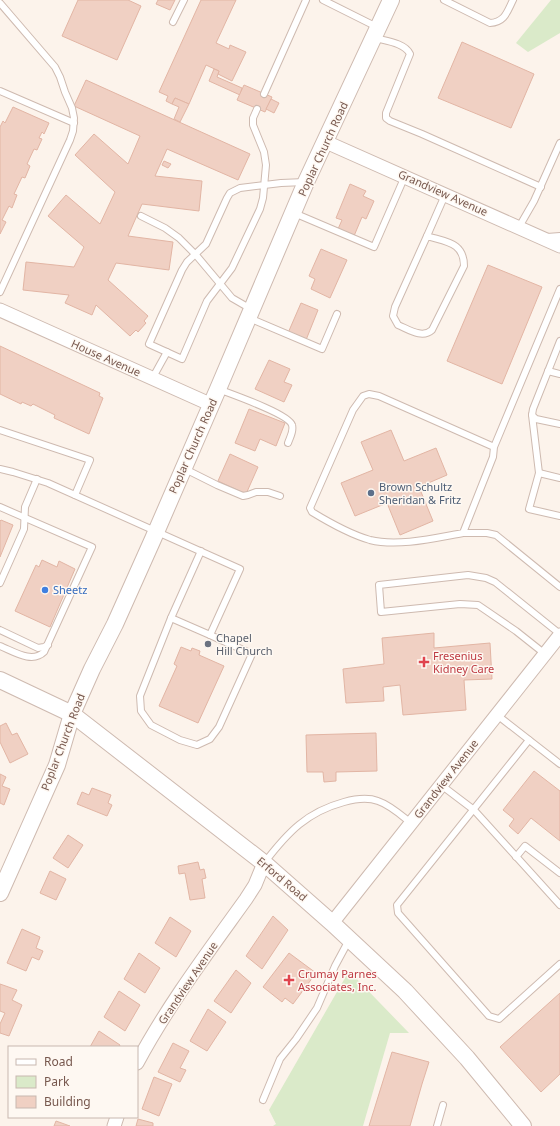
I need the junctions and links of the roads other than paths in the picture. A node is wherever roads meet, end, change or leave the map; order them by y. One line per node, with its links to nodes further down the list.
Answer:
1 (184, 0): 8 (lane)
2 (306, 0): 11 (lane)
3 (323, 0): 9 (lane)
4 (391, 0): 9 (street, Poplar Church Road)
5 (444, 0): 6 (lane)
6 (513, 0)
7 (0, 3): 13 (lane)
8 (173, 22)
9 (376, 32): 14 (street, Poplar Church Road); 19 (lane)
10 (0, 91): 13 (lane)
11 (264, 94)
12 (257, 109): 18 (lane)
13 (74, 123): 31 (lane)
14 (326, 142): 16 (street, Grandview Avenue); 17 (street, Poplar Church Road)
15 (560, 143): 19 (lane)
16 (405, 176): 20 (street, Grandview Avenue); 21 (lane)
17 (306, 182): 18 (lane); 21 (street, Poplar Church Road)
18 (265, 185): 28 (lane); 29 (lane)
19 (540, 187): 23 (lane)
20 (445, 194): 23 (street, Grandview Avenue); 24 (lane)
21 (294, 213): 33 (street, Poplar Church Road)
22 (141, 216): 28 (lane)
23 (519, 227): 26 (street, Grandview Avenue)
24 (427, 236): 24 (lane)
25 (560, 236): 26 (lane)
26 (541, 237): 27 (street, Grandview Avenue)
27 (560, 246)
28 (196, 255): 29 (lane); 36 (lane)
29 (220, 284): 33 (lane); 36 (lane)
30 (560, 289): 46 (lane)
31 (0, 292)
32 (0, 310): 39 (street, House Avenue)
33 (251, 314): 34 (lane); 40 (street, Poplar Church Road)
34 (337, 314)
35 (560, 341): 37 (lane)
36 (167, 352): 39 (lane)
37 (548, 371): 38 (lane); 42 (lane)
38 (560, 374)
39 (152, 379): 41 (street, House Avenue)
40 (218, 389): 41 (street, Poplar Church Road); 45 (lane)
41 (212, 404): 47 (street, Poplar Church Road)
42 (532, 415): 43 (lane); 49 (lane)
43 (560, 424)
44 (0, 430): 52 (lane)
45 (288, 443)
46 (494, 447): 58 (lane); 58 (lane)
47 (183, 468): 53 (lane); 57 (street, Poplar Church Road)
48 (0, 469): 51 (lane)
49 (539, 473): 50 (lane); 55 (lane)
50 (560, 478)
51 (37, 479): 52 (lane); 56 (lane)
52 (75, 495): 57 (lane)
53 (280, 496)
54 (0, 507): 56 (lane)
55 (560, 516)
56 (24, 518): 60 (lane); 66 (lane)
57 (156, 531): 59 (lane); 70 (street, Poplar Church Road)
58 (463, 533): 61 (lane)
59 (201, 551): 62 (lane); 64 (lane)
60 (0, 583)
61 (560, 587)
62 (171, 618): 64 (lane); 64 (lane)
63 (0, 630): 66 (lane)
64 (210, 635)
65 (560, 635): 68 (street, Grandview Avenue); 68 (lane)
66 (49, 643): 67 (lane)
67 (0, 646)
68 (545, 654): 71 (street, Grandview Avenue)
69 (0, 680): 70 (street, Erford Road)
70 (72, 714): 78 (street, Erford Road); 80 (street, Poplar Church Road)
71 (497, 715): 72 (lane); 74 (street, Grandview Avenue)
72 (529, 740): 73 (lane); 75 (lane)
73 (560, 764)
74 (441, 785): 75 (lane); 76 (street, Grandview Avenue)
75 (474, 810): 77 (lane); 84 (lane)
76 (411, 823): 78 (lane); 82 (street, Grandview Avenue)
77 (516, 857): 79 (lane); 81 (lane)
78 (264, 863): 82 (street, Erford Road); 85 (street, Grandview Avenue)
79 (560, 872)
80 (0, 893)
81 (559, 901)
82 (332, 923): 83 (street, Erford Road)
83 (350, 939): 86 (lane); 89 (street, Erford Road)
84 (560, 964)
85 (138, 1061)
86 (263, 1100)
87 (443, 1105): 88 (lane)
88 (437, 1126)
89 (523, 1126)

